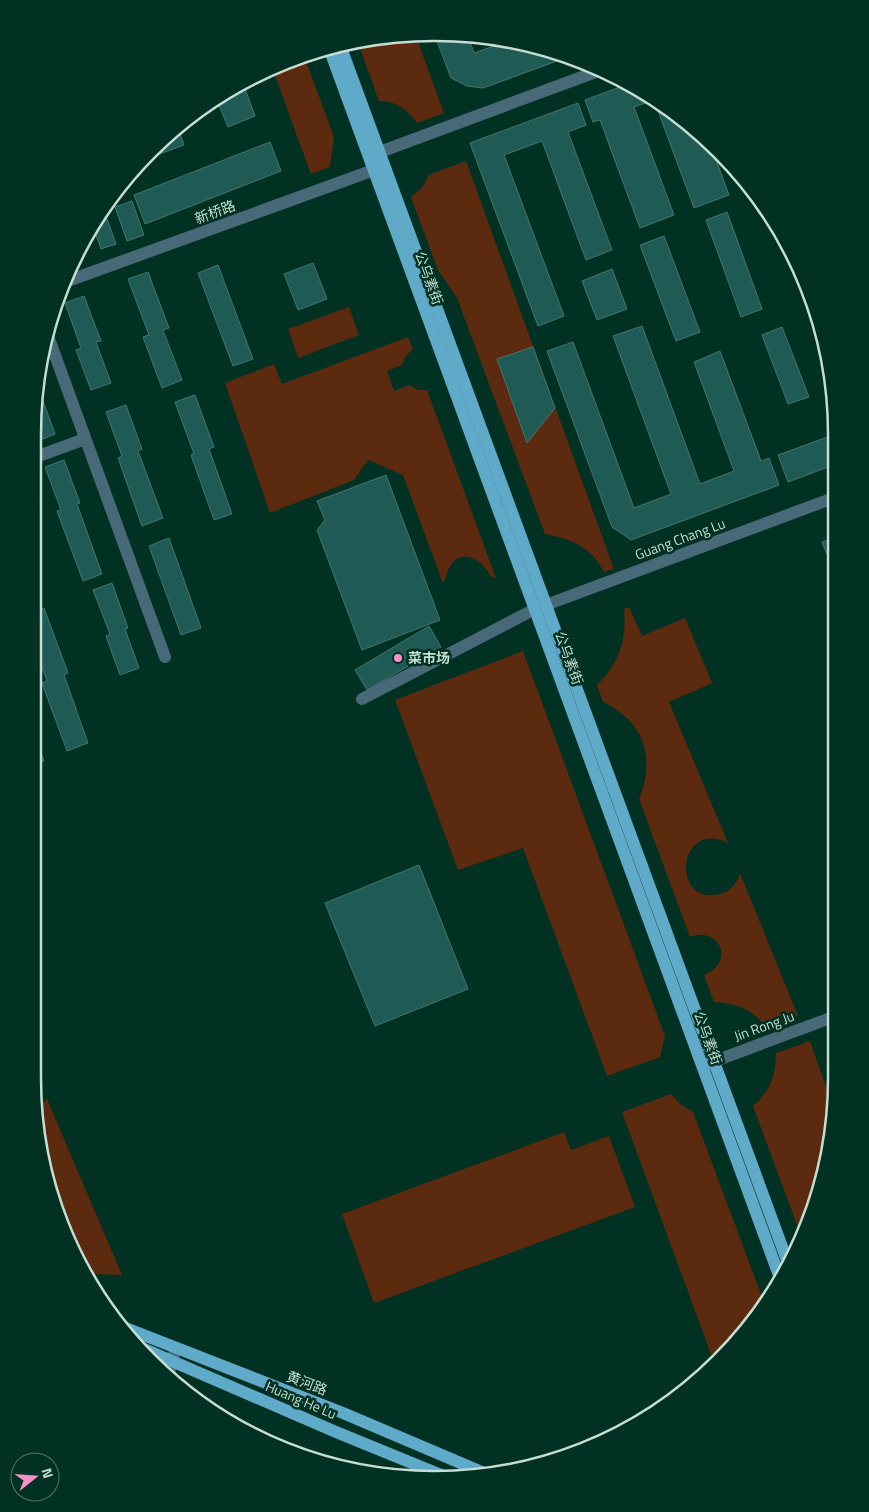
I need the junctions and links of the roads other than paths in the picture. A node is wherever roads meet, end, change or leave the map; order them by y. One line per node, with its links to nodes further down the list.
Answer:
1 (342, 53): 4 (main road, 公乌素街)
2 (332, 55): 4 (main road, 公乌素街)
3 (591, 74): 4 (street)
4 (374, 154): 5 (main road, 公乌素街); 11 (main road, 公乌素街)
5 (374, 170): 6 (street, 新桥路); 11 (main road, 公乌素街)
6 (73, 279)
7 (52, 346): 8 (street)
8 (85, 439): 9 (street); 12 (street)
9 (41, 455)
10 (828, 500): 11 (street, Guang Chang Lu)
11 (540, 607): 13 (street, Guang Chang Lu); 15 (main road, 公乌素街)
12 (165, 657)
13 (362, 699)
14 (828, 1019): 15 (street, Jin Rong Ju)
15 (708, 1063): 16 (main road, 公乌素街); 17 (main road, 公乌素街)
16 (785, 1255)
17 (777, 1270)
18 (147, 1346): 19 (main road, 黄河路)
19 (176, 1348): 21 (street); 22 (main road, 黄河路)
20 (152, 1352): 21 (main road, Huang He Lu)
21 (170, 1366): 23 (main road, Huang He Lu)
22 (473, 1468)
23 (431, 1471)

